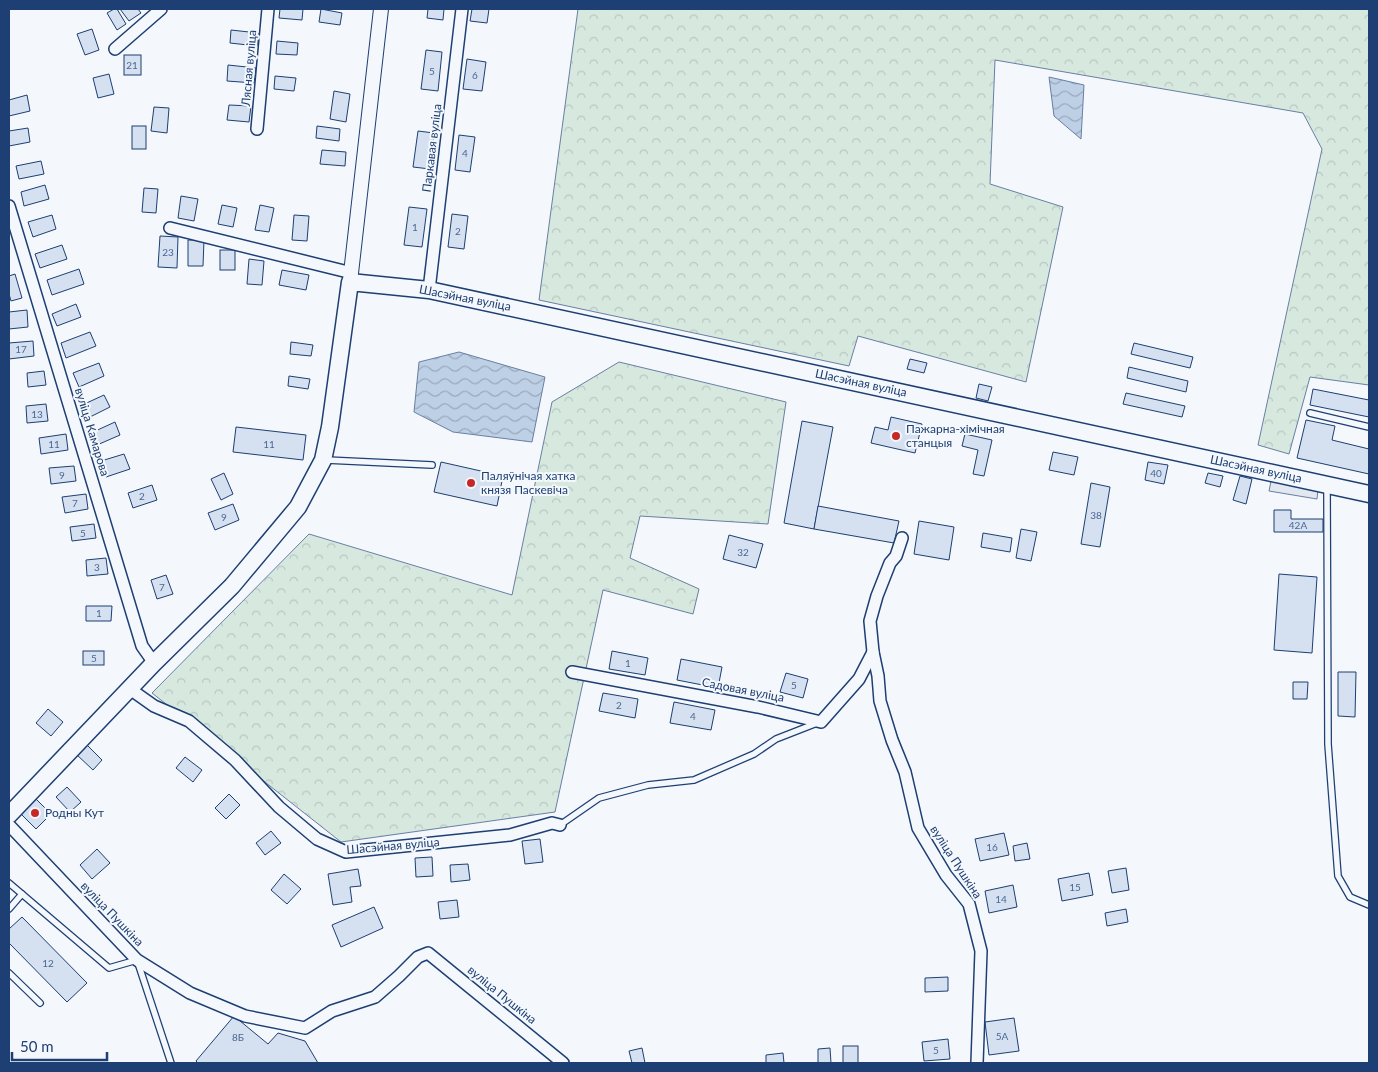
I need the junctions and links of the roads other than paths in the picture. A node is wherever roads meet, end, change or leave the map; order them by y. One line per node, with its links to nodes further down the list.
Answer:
1 (161, 9): 5 (street)
2 (268, 9): 6 (street, Лясная вуліца)
3 (381, 9): 9 (street)
4 (462, 9): 10 (street, Паркавая вуліца)
5 (115, 49)
6 (257, 129)
7 (9, 206): 19 (street, вуліца Камарова)
8 (170, 228): 9 (street, Шасэйная вуліца)
9 (351, 277): 10 (main road, Шасэйная вуліца); 13 (main road)
10 (429, 290): 15 (main road, Шасэйная вуліца)
11 (1310, 413): 12 (lane)
12 (1369, 427)
13 (324, 460): 14 (lane); 19 (main road)
14 (432, 465)
15 (1327, 485): 16 (main road, Шасэйная вуліца); 28 (lane)
16 (1369, 494)
17 (902, 538): 18 (street, вуліца Пушкіна)
18 (873, 652): 22 (street); 35 (street, вуліца Пушкіна)
19 (154, 663): 21 (main road)
20 (572, 672): 22 (street, Садовая вуліца)
21 (130, 689): 23 (main road); 24 (street, Шасэйная вуліца)
22 (822, 722): 24 (lane)
23 (9, 815)
24 (560, 825)
25 (9, 826): 30 (street, вуліца Пушкіна)
26 (9, 883): 27 (lane)
27 (22, 894): 29 (lane); 30 (lane)
28 (1369, 905)
29 (9, 909)
30 (137, 960): 33 (lane); 34 (street, вуліца Пушкіна)
31 (9, 973): 32 (lane)
32 (40, 1003)
33 (171, 1063)
34 (563, 1063)
35 (977, 1063)

